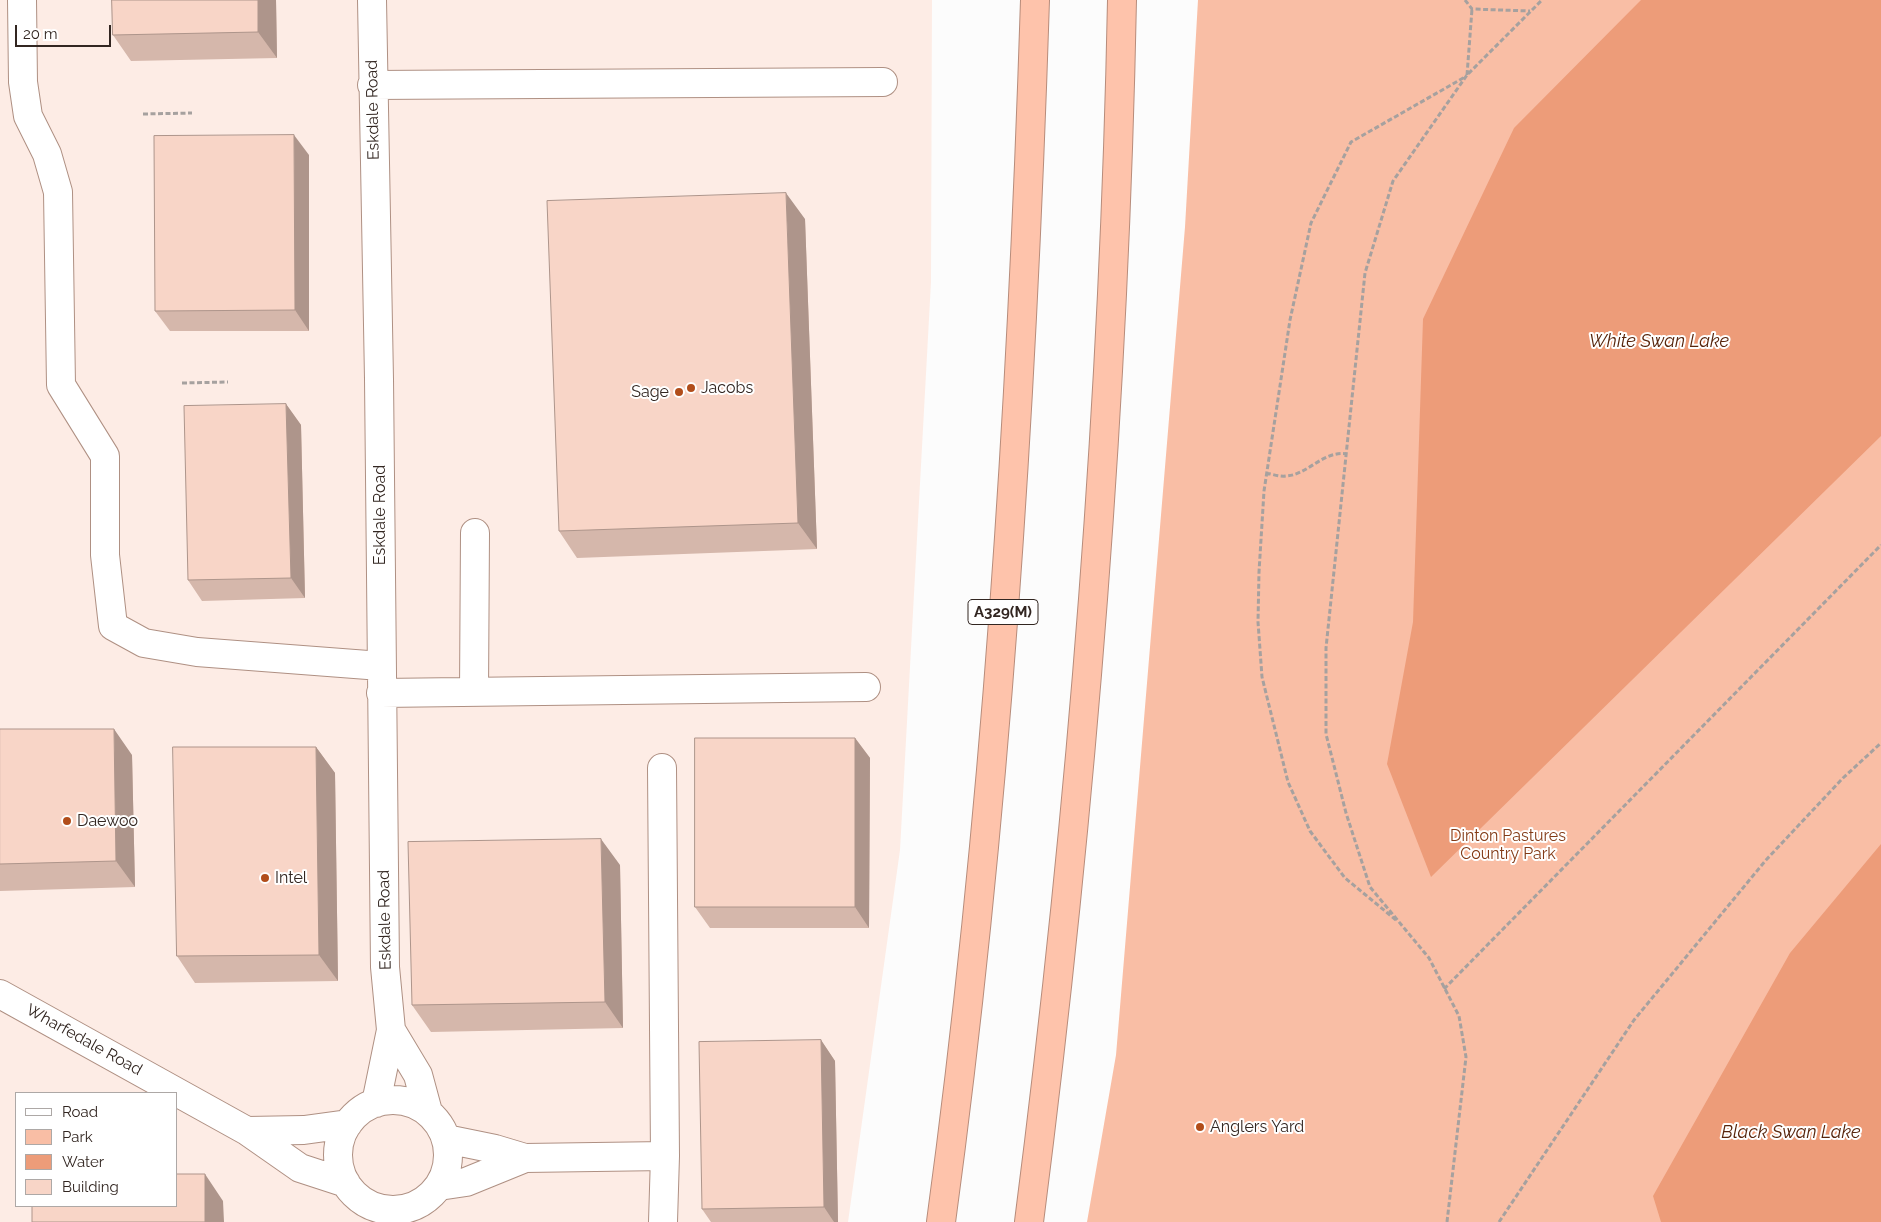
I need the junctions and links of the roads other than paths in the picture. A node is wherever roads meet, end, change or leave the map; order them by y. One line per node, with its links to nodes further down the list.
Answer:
1 (22, 0): 8 (street)
2 (372, 0): 6 (street, Eskdale Road)
3 (1035, 0): 27 (highway, A329(M))
4 (1122, 0): 28 (highway)
5 (883, 82): 6 (street)
6 (372, 85): 8 (street, Eskdale Road)
7 (475, 534): 10 (street)
8 (381, 679): 10 (street); 13 (street, Eskdale Road)
9 (866, 687): 10 (street)
10 (474, 692)
11 (662, 768): 21 (street)
12 (0, 995): 14 (street, Wharfedale Road)
13 (391, 1030): 16 (street); 17 (street)
14 (176, 1092)
15 (178, 1093): 19 (street, Wharfedale Road)
16 (376, 1103): 17 (street); 18 (street)
17 (428, 1112): 20 (street)
18 (348, 1124): 19 (street); 24 (street)
19 (247, 1131): 24 (street, Wharfedale Road)
20 (446, 1139): 22 (street); 23 (street)
21 (665, 1156): 22 (street); 26 (street)
22 (525, 1158): 23 (street)
23 (440, 1186): 25 (street)
24 (357, 1201): 25 (street)
25 (409, 1215)
26 (663, 1222)
27 (941, 1222)
28 (1029, 1222)

